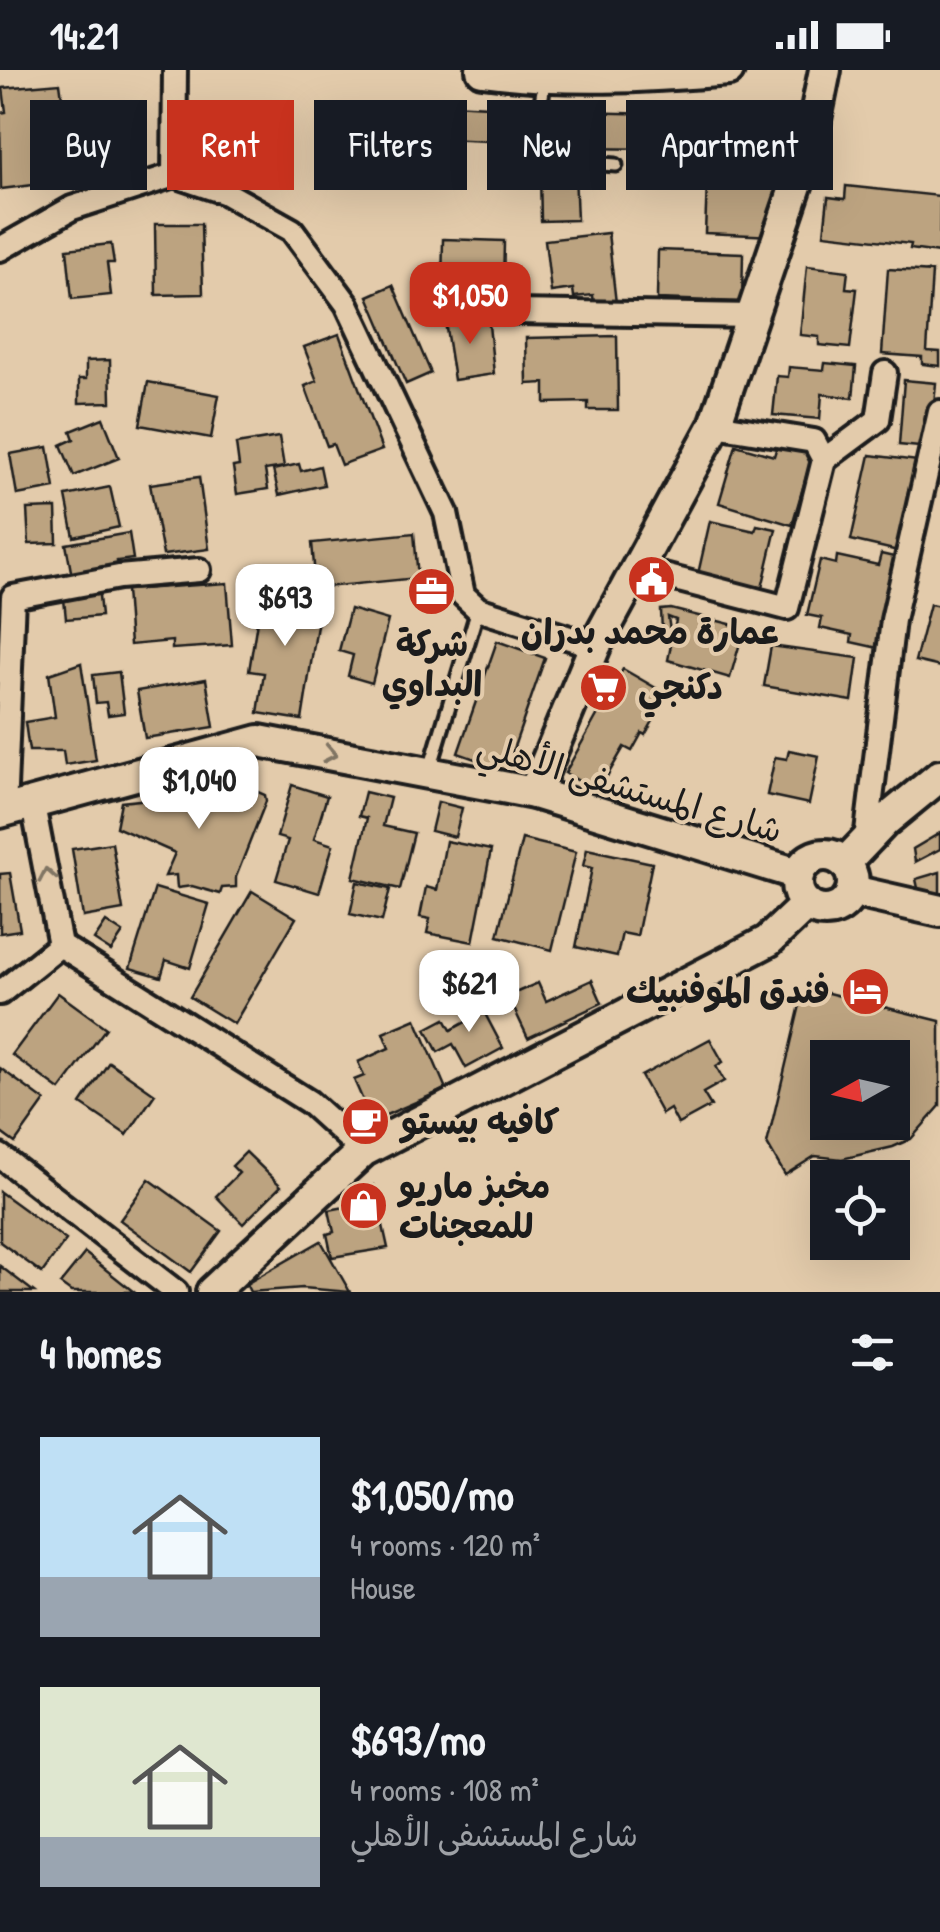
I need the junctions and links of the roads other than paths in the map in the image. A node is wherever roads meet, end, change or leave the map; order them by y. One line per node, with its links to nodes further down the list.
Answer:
1 (176, 70): 6 (street)
2 (482, 70): 5 (street)
3 (728, 70): 5 (street)
4 (825, 70): 12 (street)
5 (546, 78): 7 (lane)
6 (175, 100)
7 (616, 166)
8 (167, 177): 10 (street)
9 (218, 190): 19 (street)
10 (0, 248)
11 (514, 312): 12 (street)
12 (754, 316): 15 (street)
13 (885, 374): 16 (street)
14 (940, 412): 25 (street)
15 (715, 425): 16 (street); 17 (street)
16 (824, 460): 17 (street)
17 (638, 568): 20 (street)
18 (199, 570): 24 (street)
19 (478, 609): 20 (street); 21 (lane)
20 (595, 646): 23 (street)
21 (429, 773): 23 (street, شارع المستشفى الأهلي); 24 (street, شارع المستشفى الأهلي, one-way to 21)
22 (940, 776): 25 (street)
23 (534, 793): 26 (street, شارع المستشفى الأهلي)
24 (12, 810): 30 (street, one-way to 24)
25 (866, 840): 27 (street)
26 (798, 874): 27 (street); 28 (street)
27 (849, 877): 28 (street); 29 (street)
28 (807, 904): 32 (street)
29 (940, 911)
30 (60, 945): 31 (street); 32 (street)
31 (0, 994)
32 (363, 1152): 35 (street)
33 (0, 1156): 34 (street)
34 (176, 1292)
35 (212, 1292)

